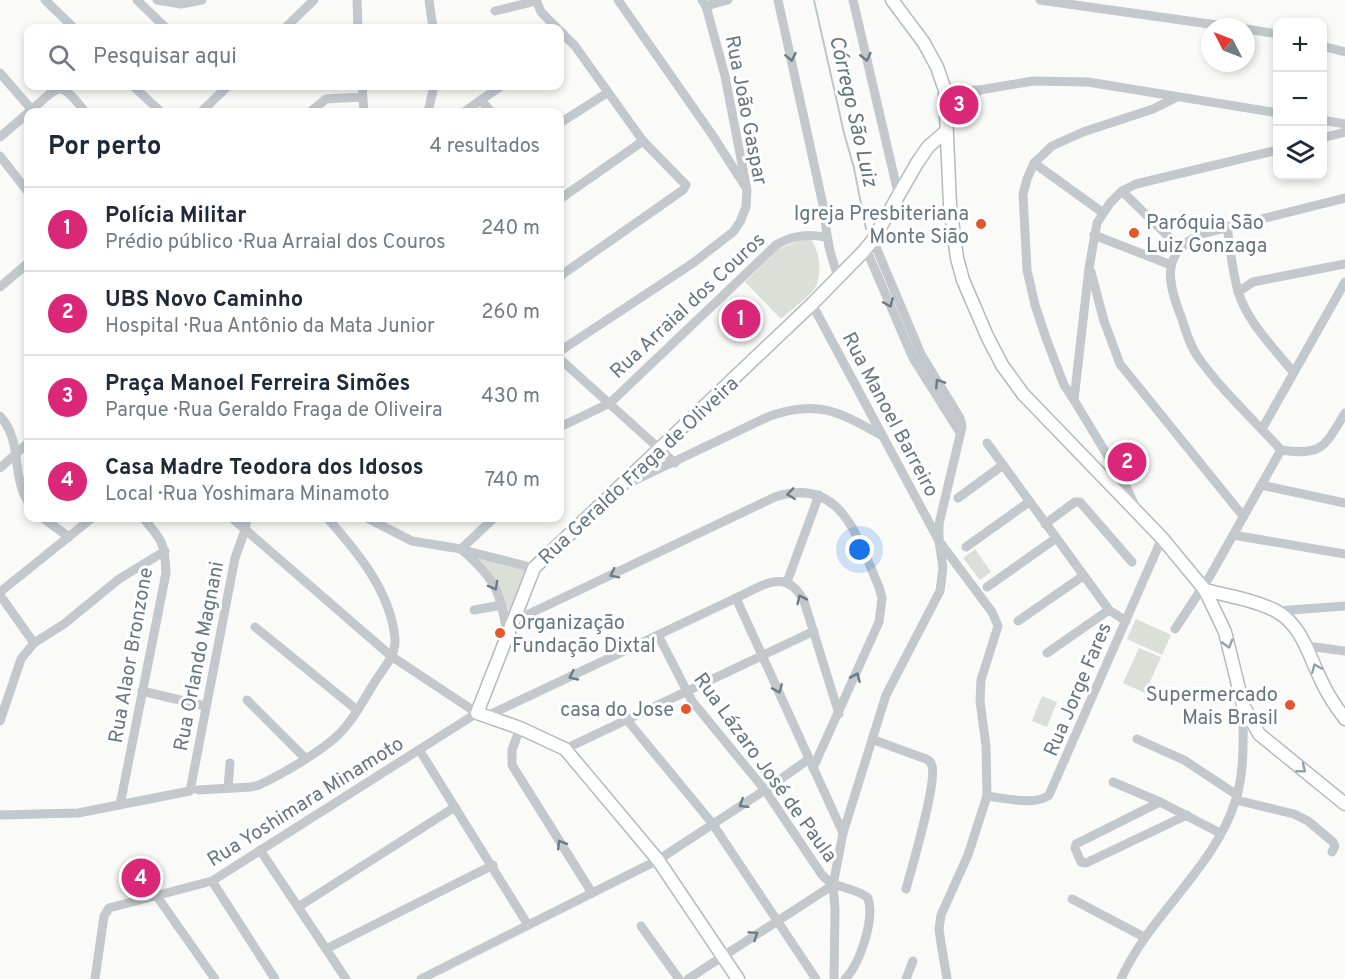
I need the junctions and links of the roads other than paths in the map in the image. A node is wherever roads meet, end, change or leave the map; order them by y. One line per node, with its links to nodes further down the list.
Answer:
1 (45, 0): 18 (street)
2 (137, 0): 19 (street)
3 (157, 0): 4 (street)
4 (202, 0)
5 (314, 0): 20 (street)
6 (429, 0): 22 (street)
7 (536, 0): 16 (street); 23 (street)
8 (618, 0): 69 (street)
9 (728, 0): 15 (street)
10 (778, 0): 77 (street, one-way to 77)
11 (853, 0): 72 (street, one-way to 72)
12 (897, 0): 39 (main road)
13 (1040, 0): 17 (street)
14 (356, 1): 21 (street)
15 (704, 3): 69 (street, Rua João Gaspar)
16 (495, 11)
17 (1201, 23)
18 (70, 24)
19 (162, 24)
20 (289, 24)
21 (358, 24)
22 (432, 24)
23 (552, 24)
24 (1255, 30): 25 (street)
25 (1273, 33)
26 (564, 35): 27 (street)
27 (568, 39): 28 (street); 41 (street)
28 (564, 42)
29 (1327, 47): 30 (street)
30 (1345, 52)
31 (0, 73): 45 (street)
32 (56, 90): 46 (street)
33 (67, 90): 47 (street)
34 (138, 90): 48 (street)
35 (223, 90): 49 (street)
36 (362, 90): 42 (street)
37 (433, 90): 52 (street)
38 (495, 90): 44 (street)
39 (945, 90): 40 (street); 60 (main road)
40 (979, 90): 43 (street); 60 (street, Rua Geraldo Fraga de Oliveira)
41 (607, 93): 57 (street); 64 (street)
42 (362, 97): 50 (street); 51 (street)
43 (1175, 98): 55 (street); 67 (street)
44 (481, 100): 53 (street); 54 (street)
45 (27, 108)
46 (35, 108)
47 (82, 108)
48 (157, 108)
49 (205, 108)
50 (315, 108)
51 (363, 108)
52 (429, 108)
53 (470, 108)
54 (488, 108)
55 (1273, 113)
56 (24, 117): 62 (street)
57 (564, 120)
58 (1327, 121): 59 (street)
59 (1345, 124)
60 (945, 132): 72 (main road, Rua Geraldo Fraga de Oliveira); 119 (main road)
61 (1345, 132): 63 (street)
62 (0, 137)
63 (1327, 137)
64 (643, 141): 71 (street); 86 (street)
65 (1273, 151): 70 (street)
66 (0, 156): 68 (street)
67 (1034, 163): 74 (street); 97 (street)
68 (24, 187)
69 (747, 190): 94 (street, Rua João Gaspar)
70 (1122, 191): 74 (street); 79 (street)
71 (564, 197)
72 (899, 197): 78 (main road, Rua Geraldo Fraga de Oliveira)
73 (1345, 198): 75 (street)
74 (1102, 212): 76 (street)
75 (1227, 226): 79 (street); 85 (street)
76 (1094, 235): 82 (street); 84 (street)
77 (826, 237): 80 (street); 98 (street, Rua Arraial dos Couros)
78 (869, 245): 87 (main road, Rua Geraldo Fraga de Oliveira); 135 (street)
79 (1180, 248): 82 (street)
80 (832, 261): 87 (street); 91 (street)
81 (1345, 264): 88 (street)
82 (1171, 265): 102 (street)
83 (24, 266): 90 (street)
84 (1089, 268): 97 (street); 120 (street)
85 (1235, 272): 88 (street); 92 (street)
86 (564, 273)
87 (839, 278): 91 (main road, Rua Geraldo Fraga de Oliveira)
88 (1253, 282): 92 (street)
89 (1345, 282): 96 (street)
90 (0, 287)
91 (828, 288): 93 (main road, Rua Geraldo Fraga de Oliveira)
92 (1238, 292): 96 (street)
93 (812, 304): 103 (street, Rua Manoel Barreiro); 106 (main road, Rua Geraldo Fraga de Oliveira)
94 (564, 348)
95 (564, 363): 98 (street)
96 (1293, 372): 102 (street)
97 (1074, 400): 119 (street)
98 (610, 403): 101 (street, Rua Arraial dos Couros); 106 (street)
99 (1345, 413): 107 (street)
100 (0, 416): 108 (street)
101 (564, 425)
102 (1262, 429): 107 (street)
103 (881, 435): 109 (street); 135 (street, Rua Manoel Barreiro)
104 (987, 443): 110 (street)
105 (24, 447): 108 (street)
106 (660, 450): 109 (street); 113 (main road, Rua Geraldo Fraga de Oliveira)
107 (1281, 450): 112 (street)
108 (16, 455): 111 (street); 114 (street)
109 (675, 463): 113 (street)
110 (1003, 465): 116 (street); 117 (street)
111 (0, 468)
112 (1261, 485): 118 (street); 120 (street)
113 (615, 490): 141 (main road, Rua Geraldo Fraga de Oliveira)
114 (24, 492)
115 (819, 495): 143 (street); 158 (street, one-way to 158); 174 (street, one-way to 115)
116 (958, 498)
117 (1029, 502): 129 (street); 136 (street)
118 (1345, 503)
119 (1139, 516): 134 (main road)
120 (1243, 516): 131 (street)
121 (48, 522): 132 (street)
122 (87, 522): 132 (street)
123 (147, 522): 138 (street, Rua Alaor Bronzone)
124 (236, 522): 130 (street)
125 (246, 522): 130 (street, Rua Orlando Magnani)
126 (330, 522): 167 (street)
127 (375, 522): 137 (street)
128 (490, 522): 137 (street)
129 (1044, 524): 133 (street); 140 (street)
130 (245, 530): 167 (street); 172 (street, Rua Orlando Magnani)
131 (1233, 535): 139 (street); 145 (street)
132 (69, 537): 146 (street)
133 (1055, 538): 142 (street); 144 (street)
134 (1162, 538): 145 (main road); 156 (street, Rua Jorge Fares)
135 (939, 541): 182 (street); 193 (street)
136 (966, 547)
137 (461, 549): 141 (street); 149 (street, one-way to 149)
138 (165, 550): 162 (street); 168 (street, Rua Alaor Bronzone)
139 (1344, 552)
140 (1132, 562)
141 (534, 568): 158 (main road, Rua Geraldo Fraga de Oliveira)
142 (1083, 576): 153 (street); 155 (street)
143 (787, 582): 148 (street, Rua Yoshimara Minamoto); 160 (street, one-way to 143)
144 (987, 586)
145 (1204, 588): 147 (main road); 151 (main road); 159 (street)
146 (0, 593): 162 (street)
147 (1223, 596): 151 (main road); 154 (main road)
148 (736, 598): 161 (street, Rua Yoshimara Minamoto); 166 (street)
149 (502, 605): 152 (street); 158 (street)
150 (1345, 606): 154 (street)
151 (1214, 608): 171 (main road, one-way to 171)
152 (474, 610)
153 (1109, 610): 156 (street); 165 (street)
154 (1277, 611): 163 (main road)
155 (1018, 621)
156 (1126, 621): 193 (street, Rua Jorge Fares)
157 (255, 627): 173 (street)
158 (510, 628): 175 (main road, Rua Geraldo Fraga de Oliveira)
159 (1175, 629)
160 (813, 632): 166 (street); 174 (street)
161 (658, 635): 169 (street, Rua Lázaro José de Paula); 175 (street, Rua Yoshimara Minamoto, one-way to 175)
162 (34, 643): 178 (street)
163 (1307, 646): 164 (street); 176 (main road, one-way to 163)
164 (1345, 651)
165 (1047, 653)
166 (764, 655): 169 (street); 188 (street, one-way to 188)
167 (391, 657): 173 (street); 175 (street)
168 (142, 691): 172 (street); 197 (street, Rua Alaor Bronzone)
169 (686, 691): 177 (street); 191 (street, Rua Lázaro José de Paula)
170 (247, 700): 186 (street)
171 (1243, 705): 180 (main road); 183 (street)
172 (205, 706): 192 (street, Rua Orlando Magnani)
173 (357, 710): 186 (street)
174 (839, 714): 188 (street)
175 (482, 715): 179 (main road); 185 (street, Rua Yoshimara Minamoto)
176 (1345, 719)
177 (627, 720): 184 (street); 201 (street)
178 (0, 721)
179 (520, 728): 184 (main road); 211 (street, one-way to 179)
180 (1258, 734): 183 (street); 196 (main road, one-way to 196)
181 (1137, 739): 194 (street)
182 (874, 740): 202 (street); 210 (street)
183 (1243, 744): 194 (street)
184 (565, 748): 206 (main road)
185 (420, 751): 198 (street); 204 (street, Rua Yoshimara Minamoto)
186 (305, 758): 190 (street)
187 (230, 762): 190 (street)
188 (811, 763): 191 (street); 202 (street)
189 (1113, 782): 195 (street)
190 (228, 788): 192 (street)
191 (765, 790): 201 (street, one-way to 201); 209 (street, Rua Lázaro José de Paula)
192 (194, 791): 197 (street)
193 (987, 796): 234 (street)
194 (1236, 798): 203 (street); 205 (street)
195 (1160, 802): 200 (street); 200 (street)
196 (1345, 804)
197 (120, 805): 199 (street)
198 (455, 807): 207 (street); 214 (street)
199 (0, 815)
200 (1187, 815): 203 (street)
201 (712, 823): 206 (street); 215 (street)
202 (843, 833): 209 (street)
203 (1220, 833): 218 (street)
204 (260, 850): 208 (street, Rua Yoshimara Minamoto); 214 (street)
205 (1332, 852)
206 (658, 860): 211 (street); 220 (main road)
207 (493, 865): 216 (street); 219 (street)
208 (212, 881): 212 (street, Rua Yoshimara Minamoto); 224 (street)
209 (833, 885): 215 (street); 231 (street); 232 (street)
210 (906, 889)
211 (592, 893): 216 (street)
212 (156, 895): 222 (street, Rua Yoshimara Minamoto); 223 (street)
213 (1072, 899): 218 (street)
214 (298, 907): 219 (street)
215 (776, 920): 220 (street, one-way to 215); 230 (street)
216 (528, 925): 226 (street)
217 (641, 926): 227 (street)
218 (1144, 937): 235 (street)
219 (326, 949): 225 (street)
220 (723, 956): 228 (street); 229 (main road)
221 (913, 961): 233 (street)
222 (95, 979)
223 (215, 979)
224 (275, 979)
225 (346, 979)
226 (421, 979)
227 (679, 979)
228 (688, 979)
229 (738, 979)
230 (816, 979)
231 (834, 979)
232 (845, 979)
233 (906, 979)
234 (947, 979)
235 (1121, 979)

